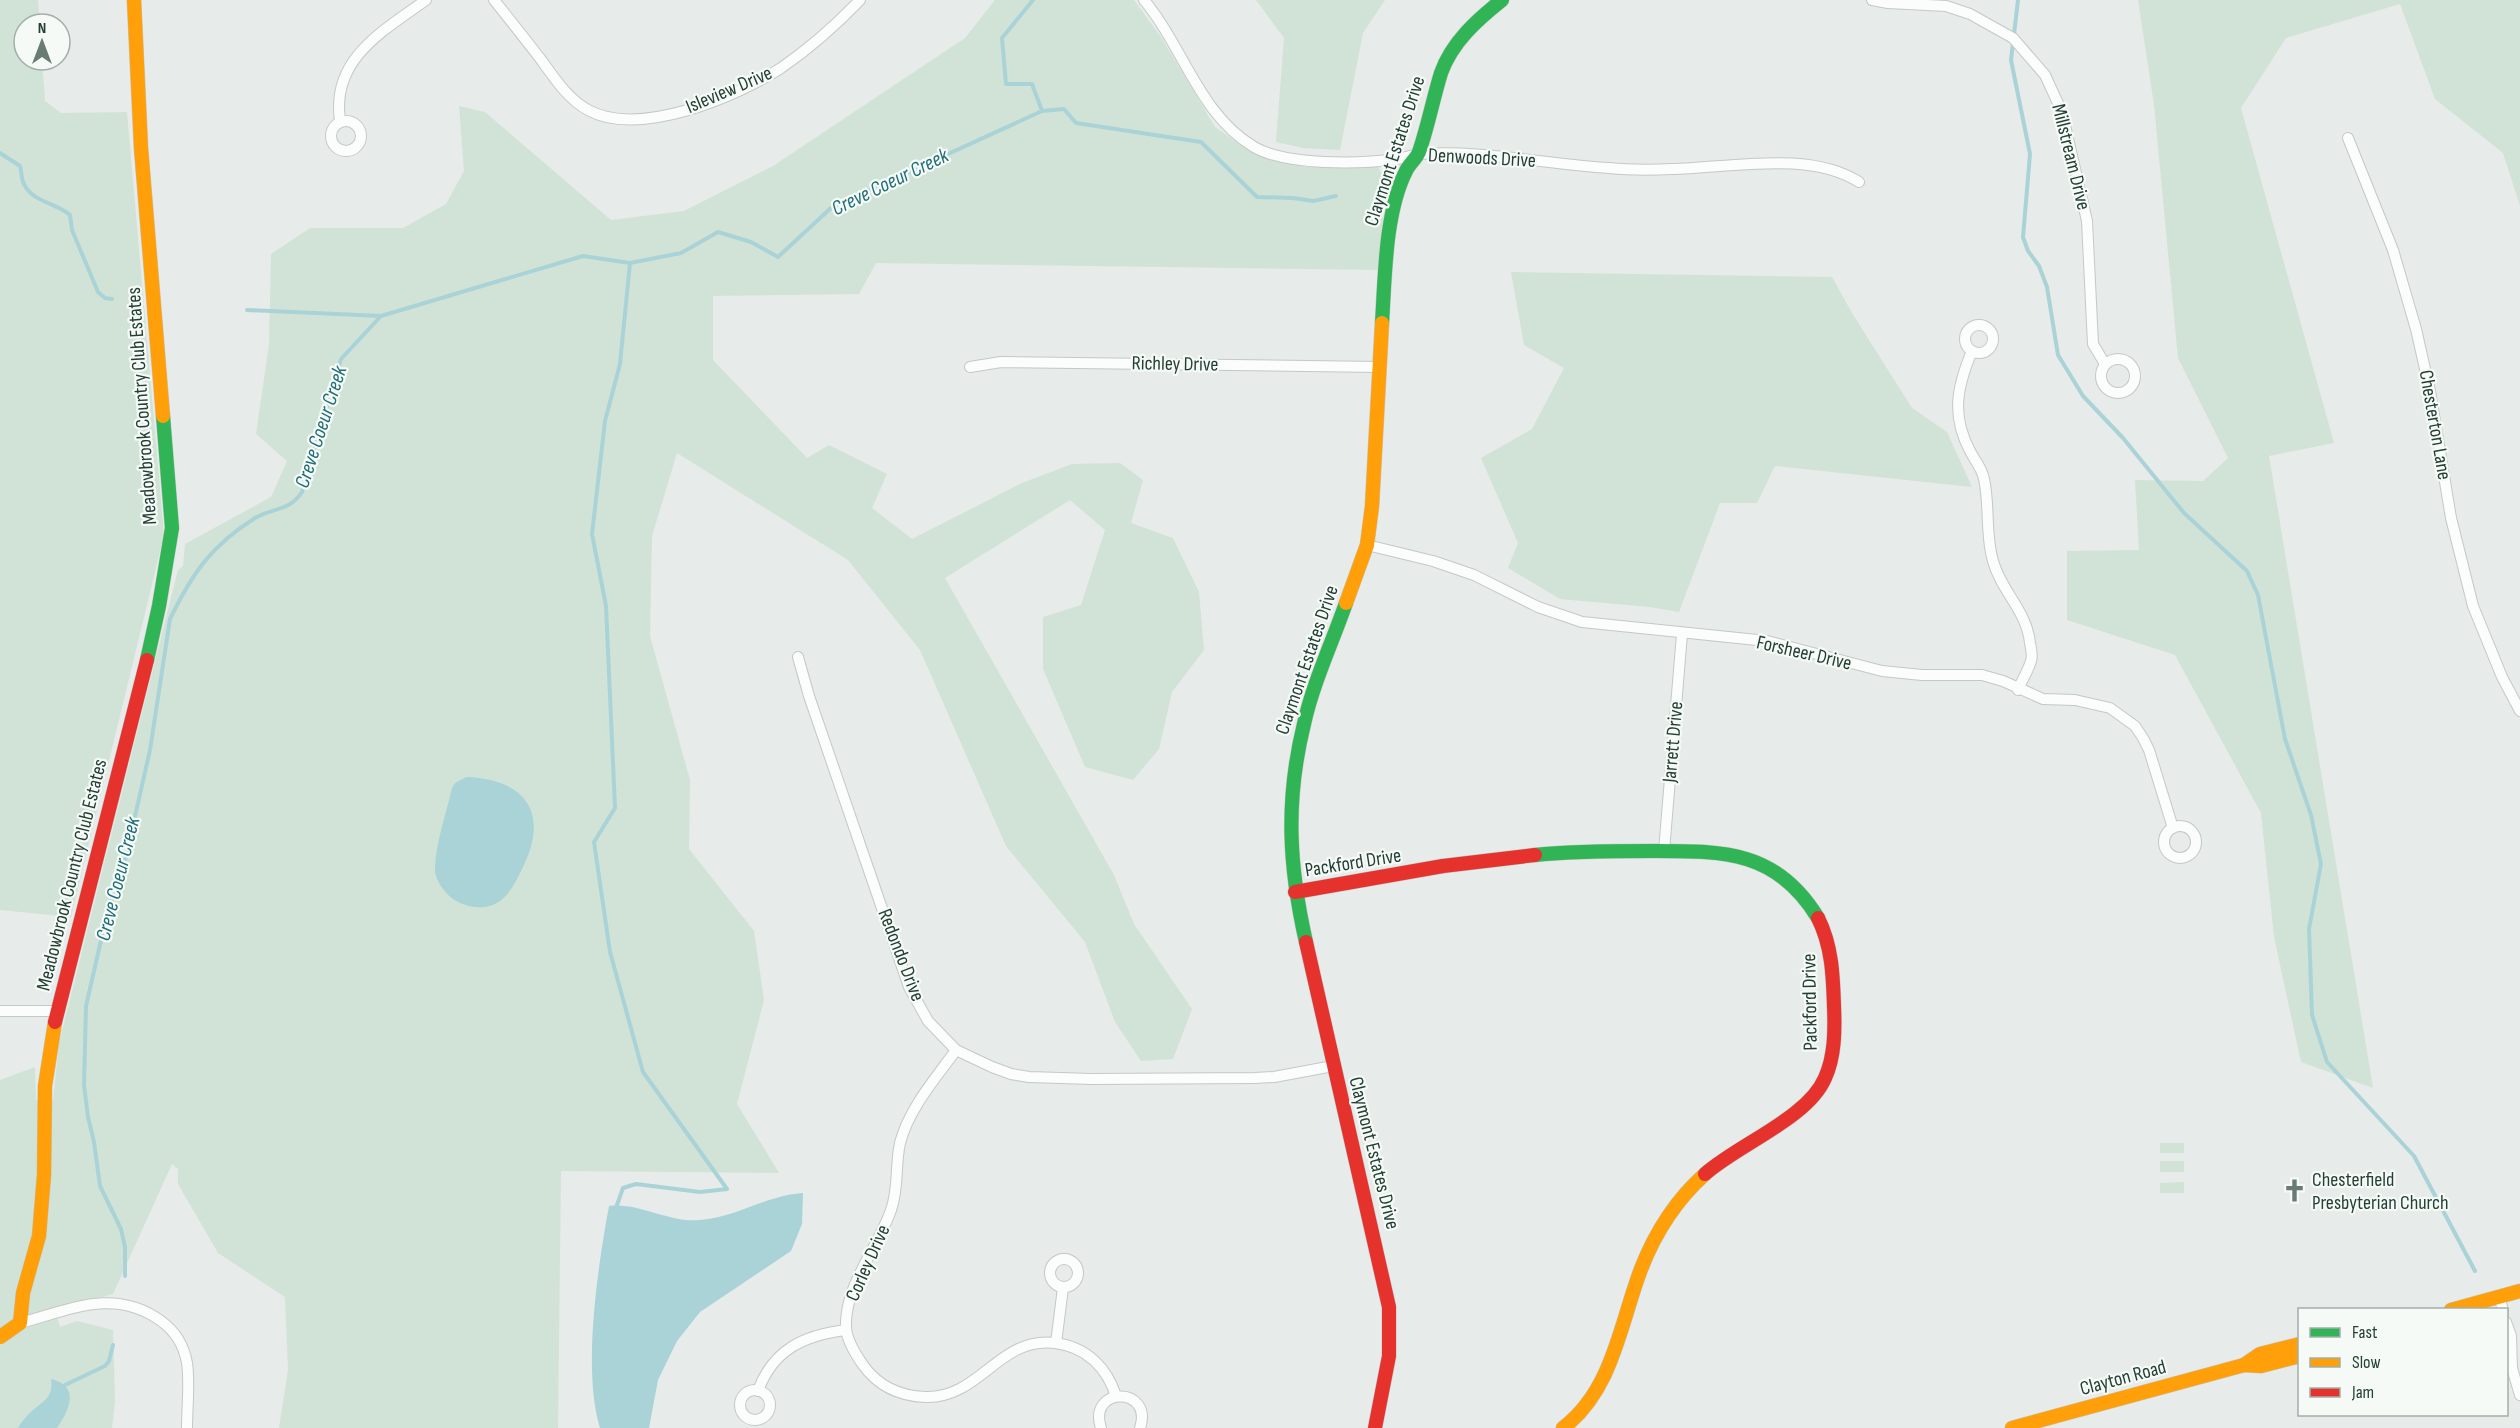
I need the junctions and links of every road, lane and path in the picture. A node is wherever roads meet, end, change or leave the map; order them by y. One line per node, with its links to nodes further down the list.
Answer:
1 (134, 0): 25 (street, Meadowbrook Country Club Estates)
2 (426, 0): 8 (street)
3 (494, 0): 4 (street, Isleview Drive)
4 (860, 0)
5 (1144, 0): 10 (street, Denwoods Drive)
6 (1502, 0): 10 (street, Claymont Estates Drive)
7 (1872, 0): 13 (street, Millstream Drive)
8 (340, 120)
9 (2348, 138): 20 (street, Chesterton Lane)
10 (1418, 154): 11 (street, Denwoods Drive); 15 (street, Claymont Estates Drive)
11 (1859, 182)
12 (1972, 351): 19 (street)
13 (2105, 364)
14 (970, 367): 15 (street, Richley Drive)
15 (1380, 367): 16 (street, Claymont Estates Drive)
16 (1367, 545): 17 (street, Forsheer Drive); 23 (street, Claymont Estates Drive)
17 (1682, 634): 19 (street, Forsheer Drive); 22 (street, Jarrett Drive)
18 (798, 657): 26 (street, Redondo Drive)
19 (2018, 690): 21 (street, Forsheer Drive)
20 (2520, 711)
21 (2173, 828)
22 (1664, 851): 23 (street, Packford Drive); 48 (street, Packford Drive)
23 (1295, 892): 27 (street, Claymont Estates Drive)
24 (0, 1011): 25 (street, Meadowbrook Country Club Estates)
25 (57, 1011): 32 (street, Meadowbrook Country Club Estates)
26 (956, 1050): 27 (street, Redondo Drive); 34 (street, Corley Drive)
27 (1333, 1066): 47 (street, Claymont Estates Drive)
28 (1063, 1288): 36 (street)
29 (2520, 1291): 30 (street)
30 (2501, 1303): 31 (street)
31 (2465, 1308)
32 (20, 1323): 35 (street); 44 (street)
33 (2508, 1328): 41 (street)
34 (846, 1330): 36 (street); 40 (street)
35 (0, 1337)
36 (1056, 1343): 42 (street)
37 (2298, 1344): 39 (street, Clayton Road)
38 (2298, 1357): 39 (street, Clayton Road)
39 (2244, 1365): 43 (street, Clayton Road)
40 (758, 1391)
41 (2520, 1395)
42 (1116, 1396): 45 (street); 46 (street)
43 (2018, 1427)
44 (187, 1428)
45 (1101, 1428)
46 (1140, 1428)
47 (1375, 1428)
48 (1563, 1428)

